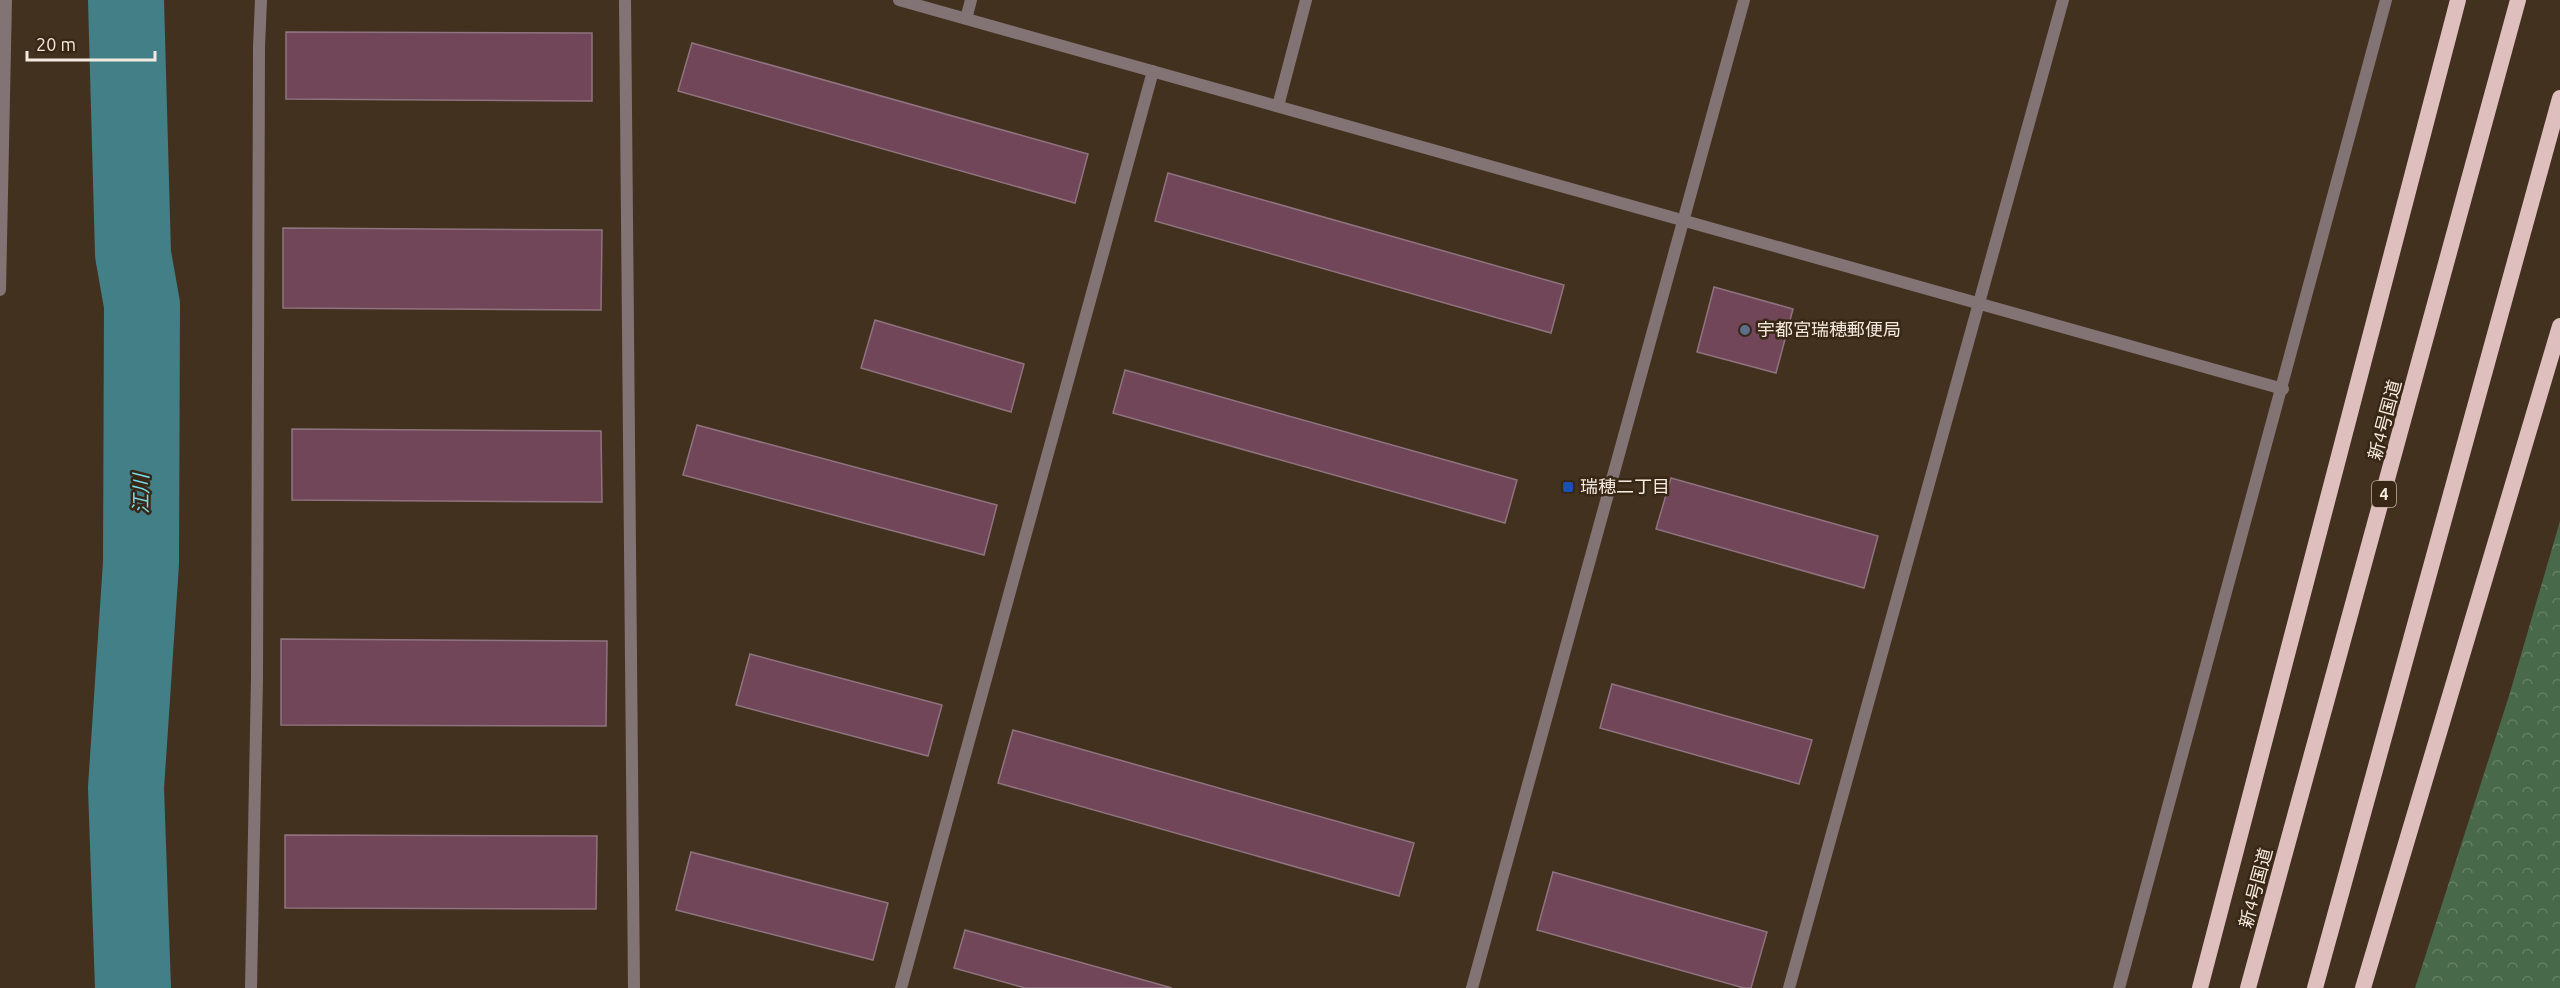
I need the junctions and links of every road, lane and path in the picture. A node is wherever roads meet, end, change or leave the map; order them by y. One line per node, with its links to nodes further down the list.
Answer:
1 (6, 0): 17 (street)
2 (261, 0): 21 (street)
3 (625, 0): 22 (street)
4 (899, 0): 12 (street)
5 (971, 0): 12 (street)
6 (1306, 0): 15 (street)
7 (1744, 0): 16 (street)
8 (2063, 0): 18 (street)
9 (2386, 0): 20 (street)
10 (2458, 0): 27 (highway)
11 (2518, 0): 28 (highway, 新4号国道 / 4)
12 (966, 19): 13 (street)
13 (1153, 71): 15 (street); 23 (street)
14 (2560, 98): 29 (highway)
15 (1278, 106): 16 (street)
16 (1683, 219): 18 (street); 24 (street)
17 (0, 290)
18 (1979, 303): 20 (street); 25 (street)
19 (2560, 326): 30 (highway)
20 (2283, 389): 26 (street)
21 (251, 988)
22 (634, 988)
23 (901, 988)
24 (1472, 988)
25 (1789, 988)
26 (2119, 988)
27 (2200, 988)
28 (2248, 988)
29 (2314, 988)
30 (2363, 988)

